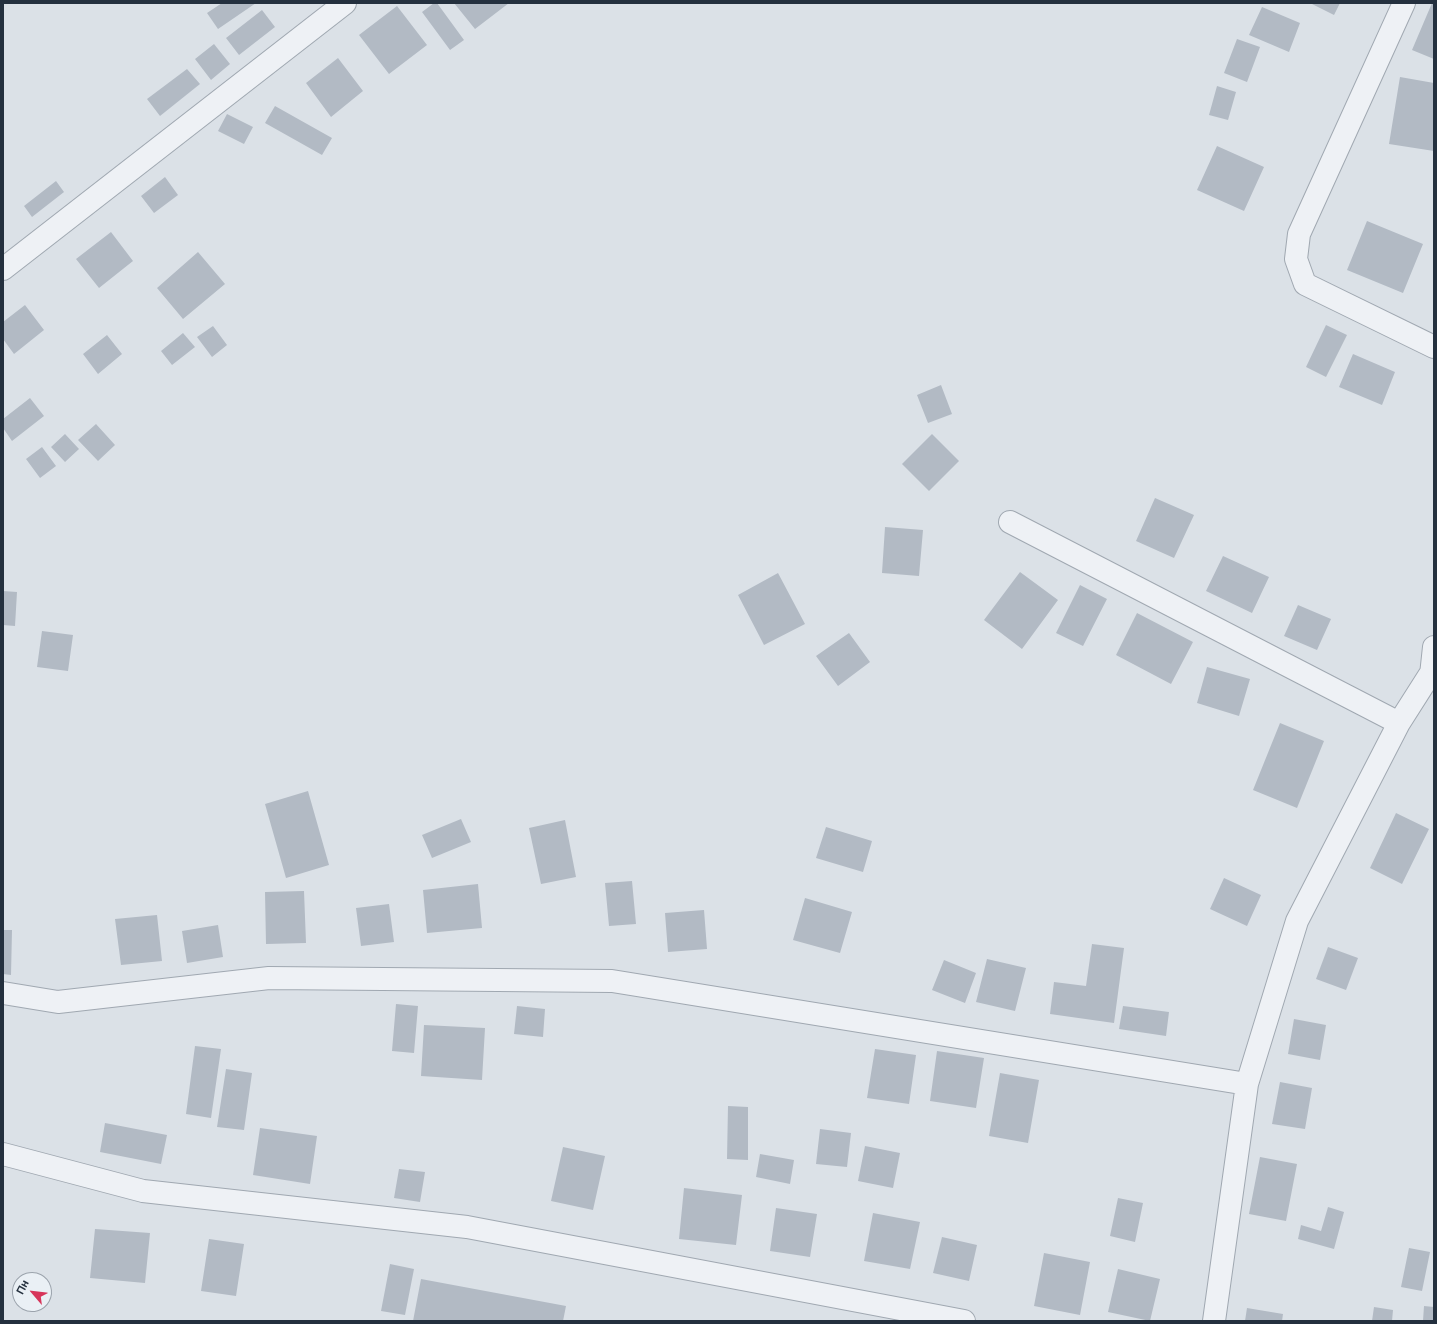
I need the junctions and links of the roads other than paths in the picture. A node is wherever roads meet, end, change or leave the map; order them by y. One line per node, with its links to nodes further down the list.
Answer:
1 (345, 3): 3 (street)
2 (1404, 3): 4 (street)
3 (3, 269)
4 (1434, 347)
5 (1010, 522): 8 (street)
6 (1434, 647): 7 (street)
7 (1432, 671): 8 (street)
8 (1399, 723): 10 (street)
9 (3, 993): 10 (street)
10 (1247, 1084): 13 (street)
11 (3, 1154): 12 (street)
12 (964, 1321)
13 (1214, 1321)

